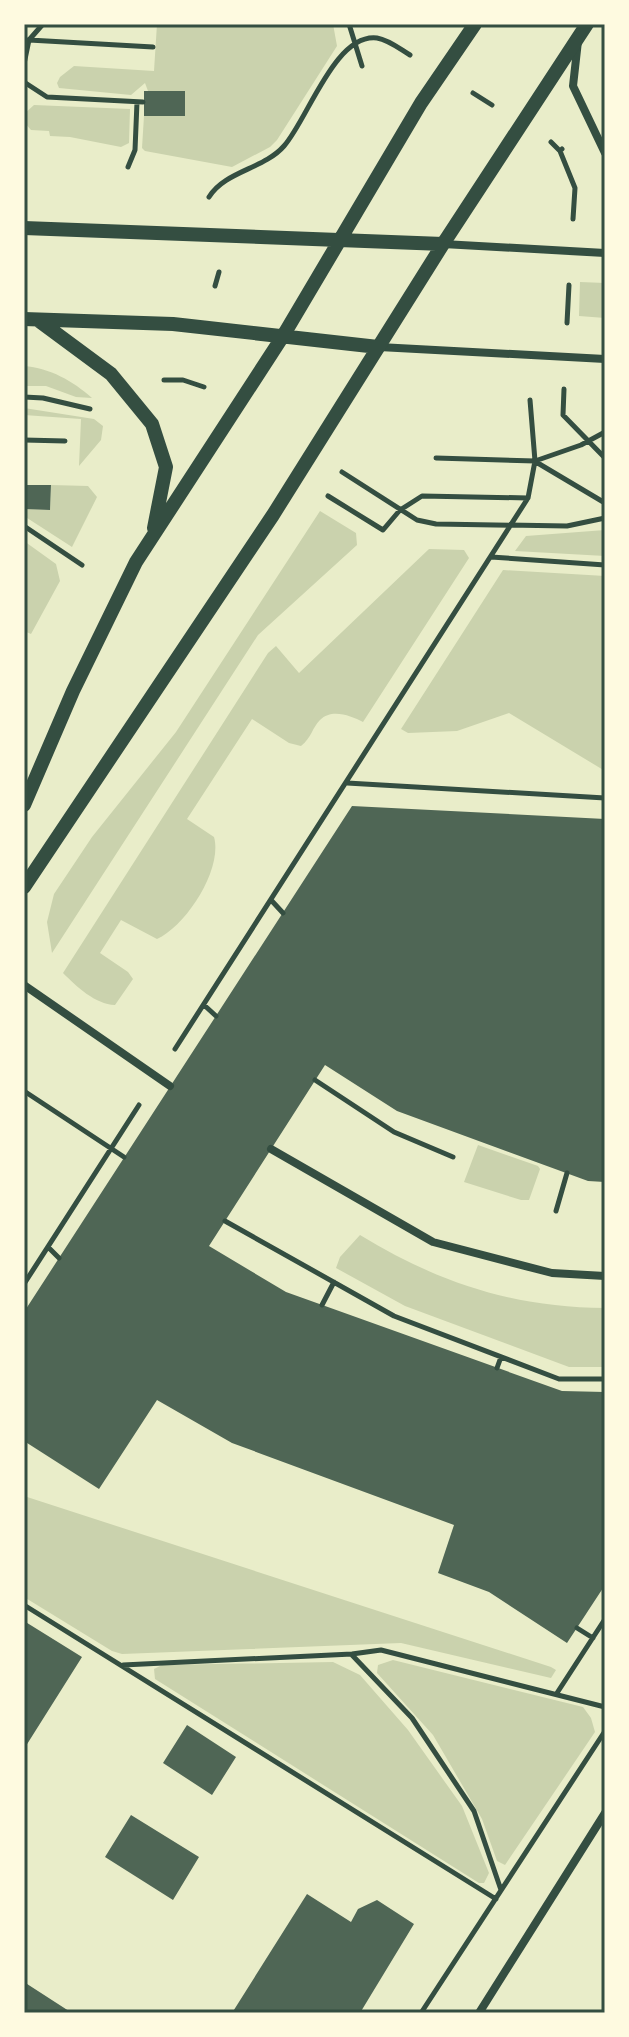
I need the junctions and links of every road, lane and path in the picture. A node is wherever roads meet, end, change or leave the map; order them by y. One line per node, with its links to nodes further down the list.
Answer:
1 (43, 24): 5 (path)
2 (349, 24): 6 (path)
3 (475, 24): 18 (street)
4 (583, 30): 13 (street); 19 (street)
5 (27, 40): 7 (path); 9 (path)
6 (356, 43): 8 (path); 10 (path); 16 (path)
7 (153, 47)
8 (410, 55)
9 (24, 64)
10 (362, 66)
11 (24, 82): 14 (path)
12 (571, 141): 15 (path)
13 (605, 153)
14 (128, 167)
15 (574, 196)
16 (204, 207)
17 (24, 228): 18 (street)
18 (339, 240): 19 (street); 26 (street)
19 (443, 244): 20 (street); 27 (street)
20 (605, 253)
21 (219, 271): 23 (path)
22 (569, 282): 24 (path)
23 (215, 286)
24 (567, 316)
25 (31, 319): 26 (street); 50 (street)
26 (283, 336): 27 (street); 50 (street)
27 (378, 347): 28 (street); 57 (street)
28 (605, 359)
29 (156, 384): 30 (path)
30 (211, 390)
31 (24, 397): 34 (path)
32 (530, 400): 41 (path)
33 (564, 402): 38 (path)
34 (102, 412)
35 (605, 432): 38 (path)
36 (24, 440): 37 (path)
37 (65, 441)
38 (589, 441): 40 (path); 41 (path)
39 (436, 458): 41 (path)
40 (605, 458)
41 (535, 461): 44 (path); 45 (path)
42 (343, 473): 46 (path)
43 (328, 496): 46 (path)
44 (528, 498): 46 (path); 49 (path)
45 (605, 503)
46 (400, 510): 49 (path)
47 (605, 518): 49 (path)
48 (24, 526): 52 (path)
49 (511, 526): 51 (path)
50 (152, 538): 56 (street)
51 (491, 557): 53 (path); 54 (path)
52 (82, 565)
53 (605, 565)
54 (346, 783): 55 (path); 58 (path)
55 (605, 798)
56 (24, 805)
57 (24, 887)
58 (271, 900): 59 (path); 61 (path)
59 (283, 913)
60 (24, 985): 63 (street)
61 (204, 1005): 62 (path); 63 (path)
62 (216, 1016)
63 (157, 1077): 65 (street); 67 (path)
64 (315, 1080): 70 (path)
65 (170, 1086)
66 (24, 1091): 67 (path)
67 (112, 1148): 69 (path); 74 (path)
68 (271, 1149): 76 (street)
69 (124, 1157)
70 (453, 1157)
71 (567, 1173): 72 (path)
72 (556, 1211)
73 (225, 1221): 77 (path)
74 (48, 1247): 75 (path); 78 (path)
75 (59, 1258)
76 (605, 1276)
77 (334, 1282): 79 (path); 80 (path)
78 (24, 1284)
79 (322, 1305)
80 (501, 1357): 81 (path); 82 (path)
81 (497, 1368)
82 (605, 1379)
83 (24, 1605): 88 (path)
84 (605, 1619): 86 (path)
85 (577, 1628): 86 (path)
86 (593, 1638): 89 (path)
87 (352, 1654): 88 (path); 89 (path); 93 (path)
88 (122, 1665): 94 (path)
89 (557, 1693): 90 (path)
90 (605, 1707)
91 (605, 1731): 93 (path)
92 (605, 1813): 96 (street)
93 (501, 1891): 94 (path)
94 (496, 1899): 95 (path)
95 (421, 2013)
96 (479, 2013)

